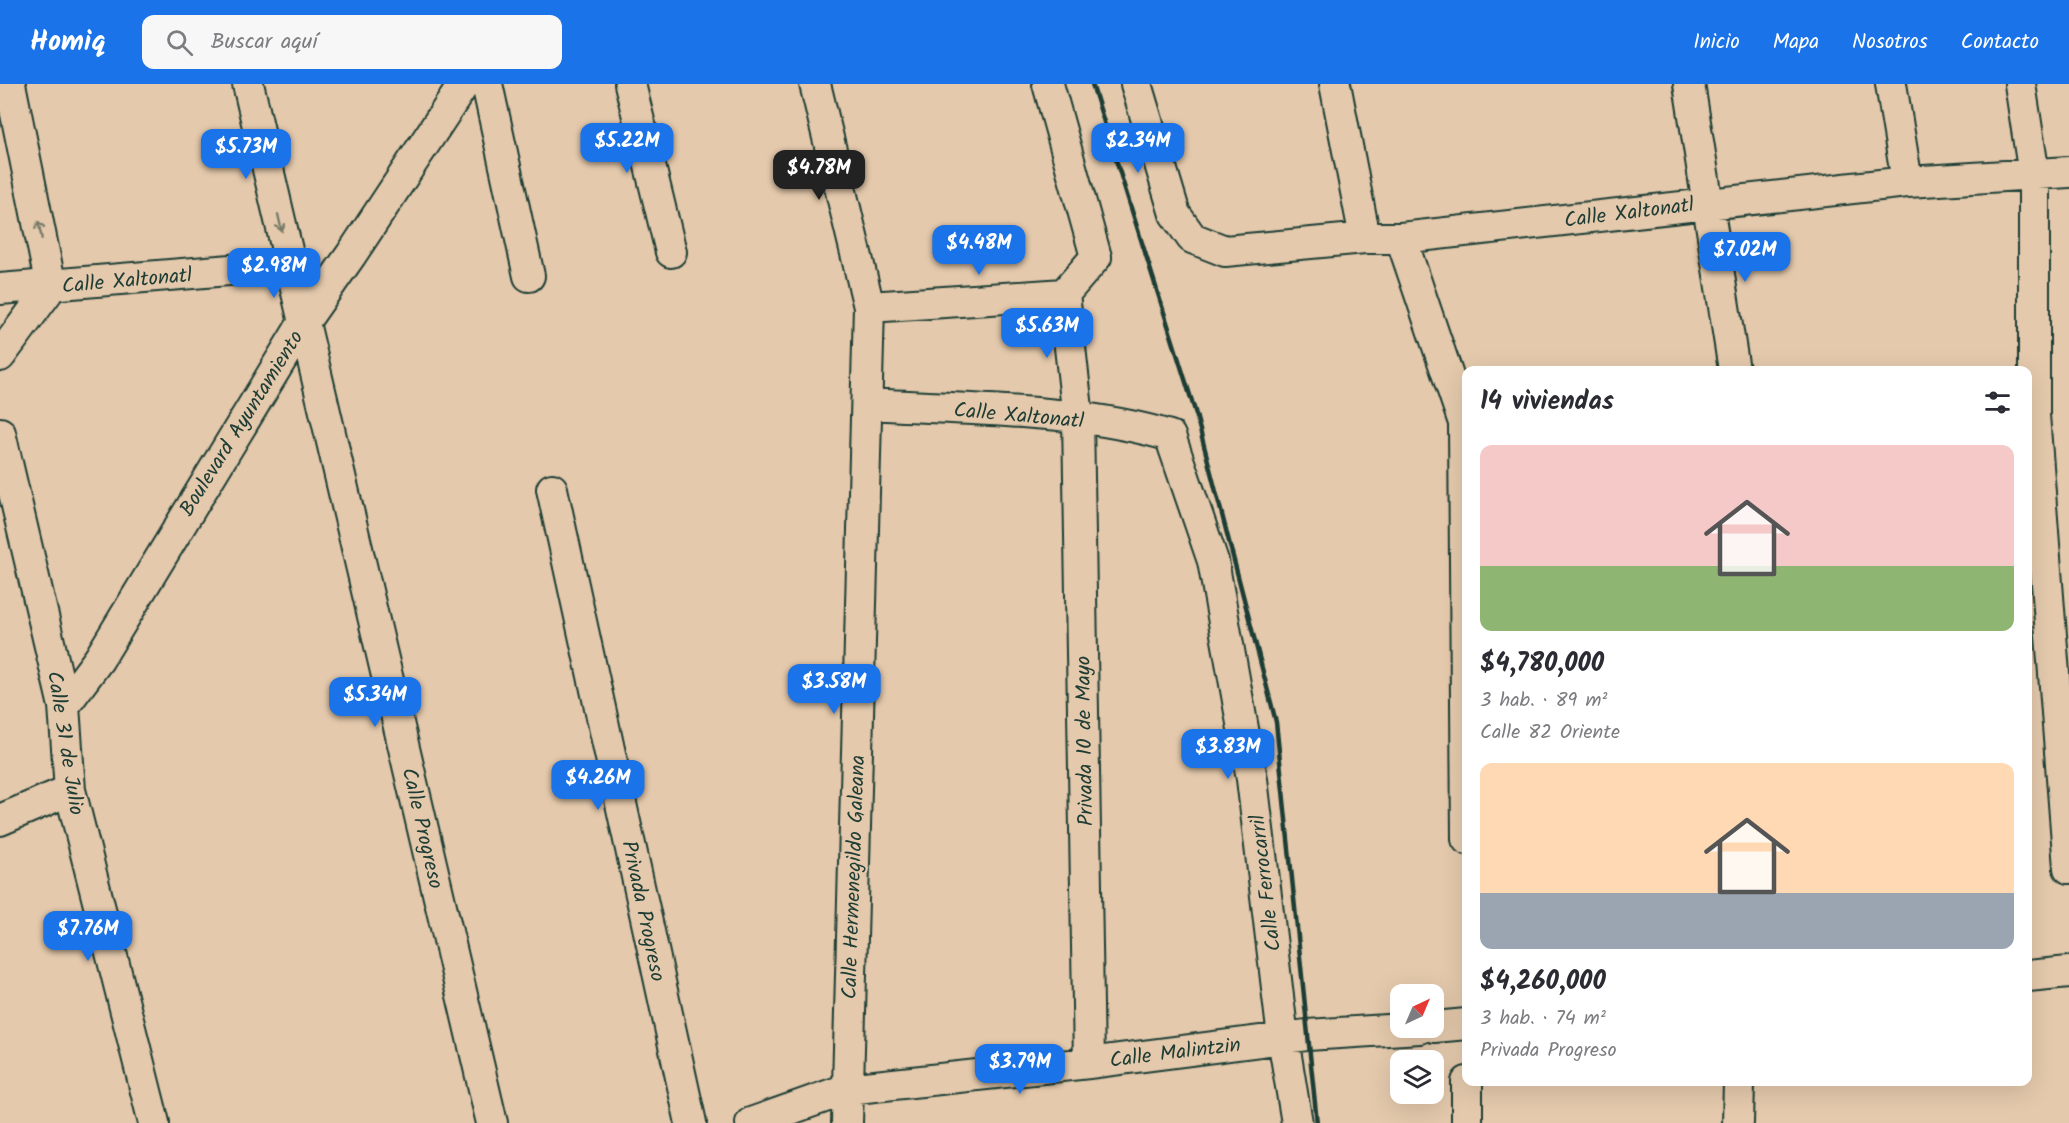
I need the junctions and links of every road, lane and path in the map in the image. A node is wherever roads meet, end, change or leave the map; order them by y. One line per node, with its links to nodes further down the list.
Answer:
1 (10, 84): 22 (street, one-way to 1)
2 (248, 84): 20 (street, Calle Progreso, one-way to 20)
3 (464, 84): 26 (street, Boulevard Ayuntamiento)
4 (488, 84): 21 (street)
5 (630, 84): 19 (street)
6 (815, 84): 25 (street, Calle Hermenegildo Galeana)
7 (1048, 84): 24 (street)
8 (1136, 84): 17 (street, Calle Xaltonatl)
9 (1335, 84): 17 (street)
10 (1689, 84): 16 (street)
11 (1891, 84): 15 (street)
12 (2020, 84): 14 (street)
13 (2069, 172): 14 (street, Calle Xaltonatl)
14 (2034, 175): 15 (street, Calle Xaltonatl); 38 (street)
15 (1907, 182): 16 (street, Calle Xaltonatl)
16 (1708, 203): 18 (street, Calle Xaltonatl); 28 (street)
17 (1365, 238): 18 (street, Calle Xaltonatl)
18 (1401, 238): 30 (street)
19 (671, 252)
20 (290, 265): 22 (street, Calle Xaltonatl); 26 (street, Calle Progreso)
21 (529, 276)
22 (51, 287): 23 (street, Calle Xaltonatl); 27 (street)
23 (0, 289)
24 (1064, 294): 25 (street); 31 (street, Privada 10 de Mayo)
25 (869, 307): 29 (street, Calle Hermenegildo Galeana)
26 (304, 322): 35 (street, Boulevard Ayuntamiento); 50 (street, Calle Progreso)
27 (0, 356)
28 (1733, 366)
29 (868, 404): 31 (street, Calle Xaltonatl); 48 (street, Calle Hermenegildo Galeana)
30 (1462, 417)
31 (1078, 418): 33 (street, Calle Xaltonatl); 45 (street, Privada 10 de Mayo)
32 (0, 433): 35 (street, Calle 31 de Julio)
33 (1170, 436): 44 (street, Calle Ferrocarril)
34 (552, 489): 51 (street, Privada Progreso)
35 (64, 706): 36 (street, Calle 31 de Julio)
36 (69, 790): 37 (street); 49 (street, Calle 31 de Julio)
37 (0, 820)
38 (2069, 868)
39 (2069, 972): 40 (street)
40 (2032, 976)
41 (1462, 1024): 42 (street)
42 (1444, 1026)
43 (1390, 1030): 44 (street, Calle Malintzin)
44 (1283, 1038): 45 (street, Calle Malintzin); 54 (street, Calle Ferrocarril)
45 (1089, 1063): 48 (street, Calle Malintzin)
46 (1467, 1086): 55 (street)
47 (1739, 1086): 56 (street)
48 (847, 1089): 52 (street, Calle Malintzin); 53 (street, Calle Hermenegildo Galeana)
49 (154, 1123)
50 (492, 1123)
51 (691, 1123)
52 (751, 1123)
53 (847, 1123)
54 (1297, 1123)
55 (1467, 1123)
56 (1738, 1123)

